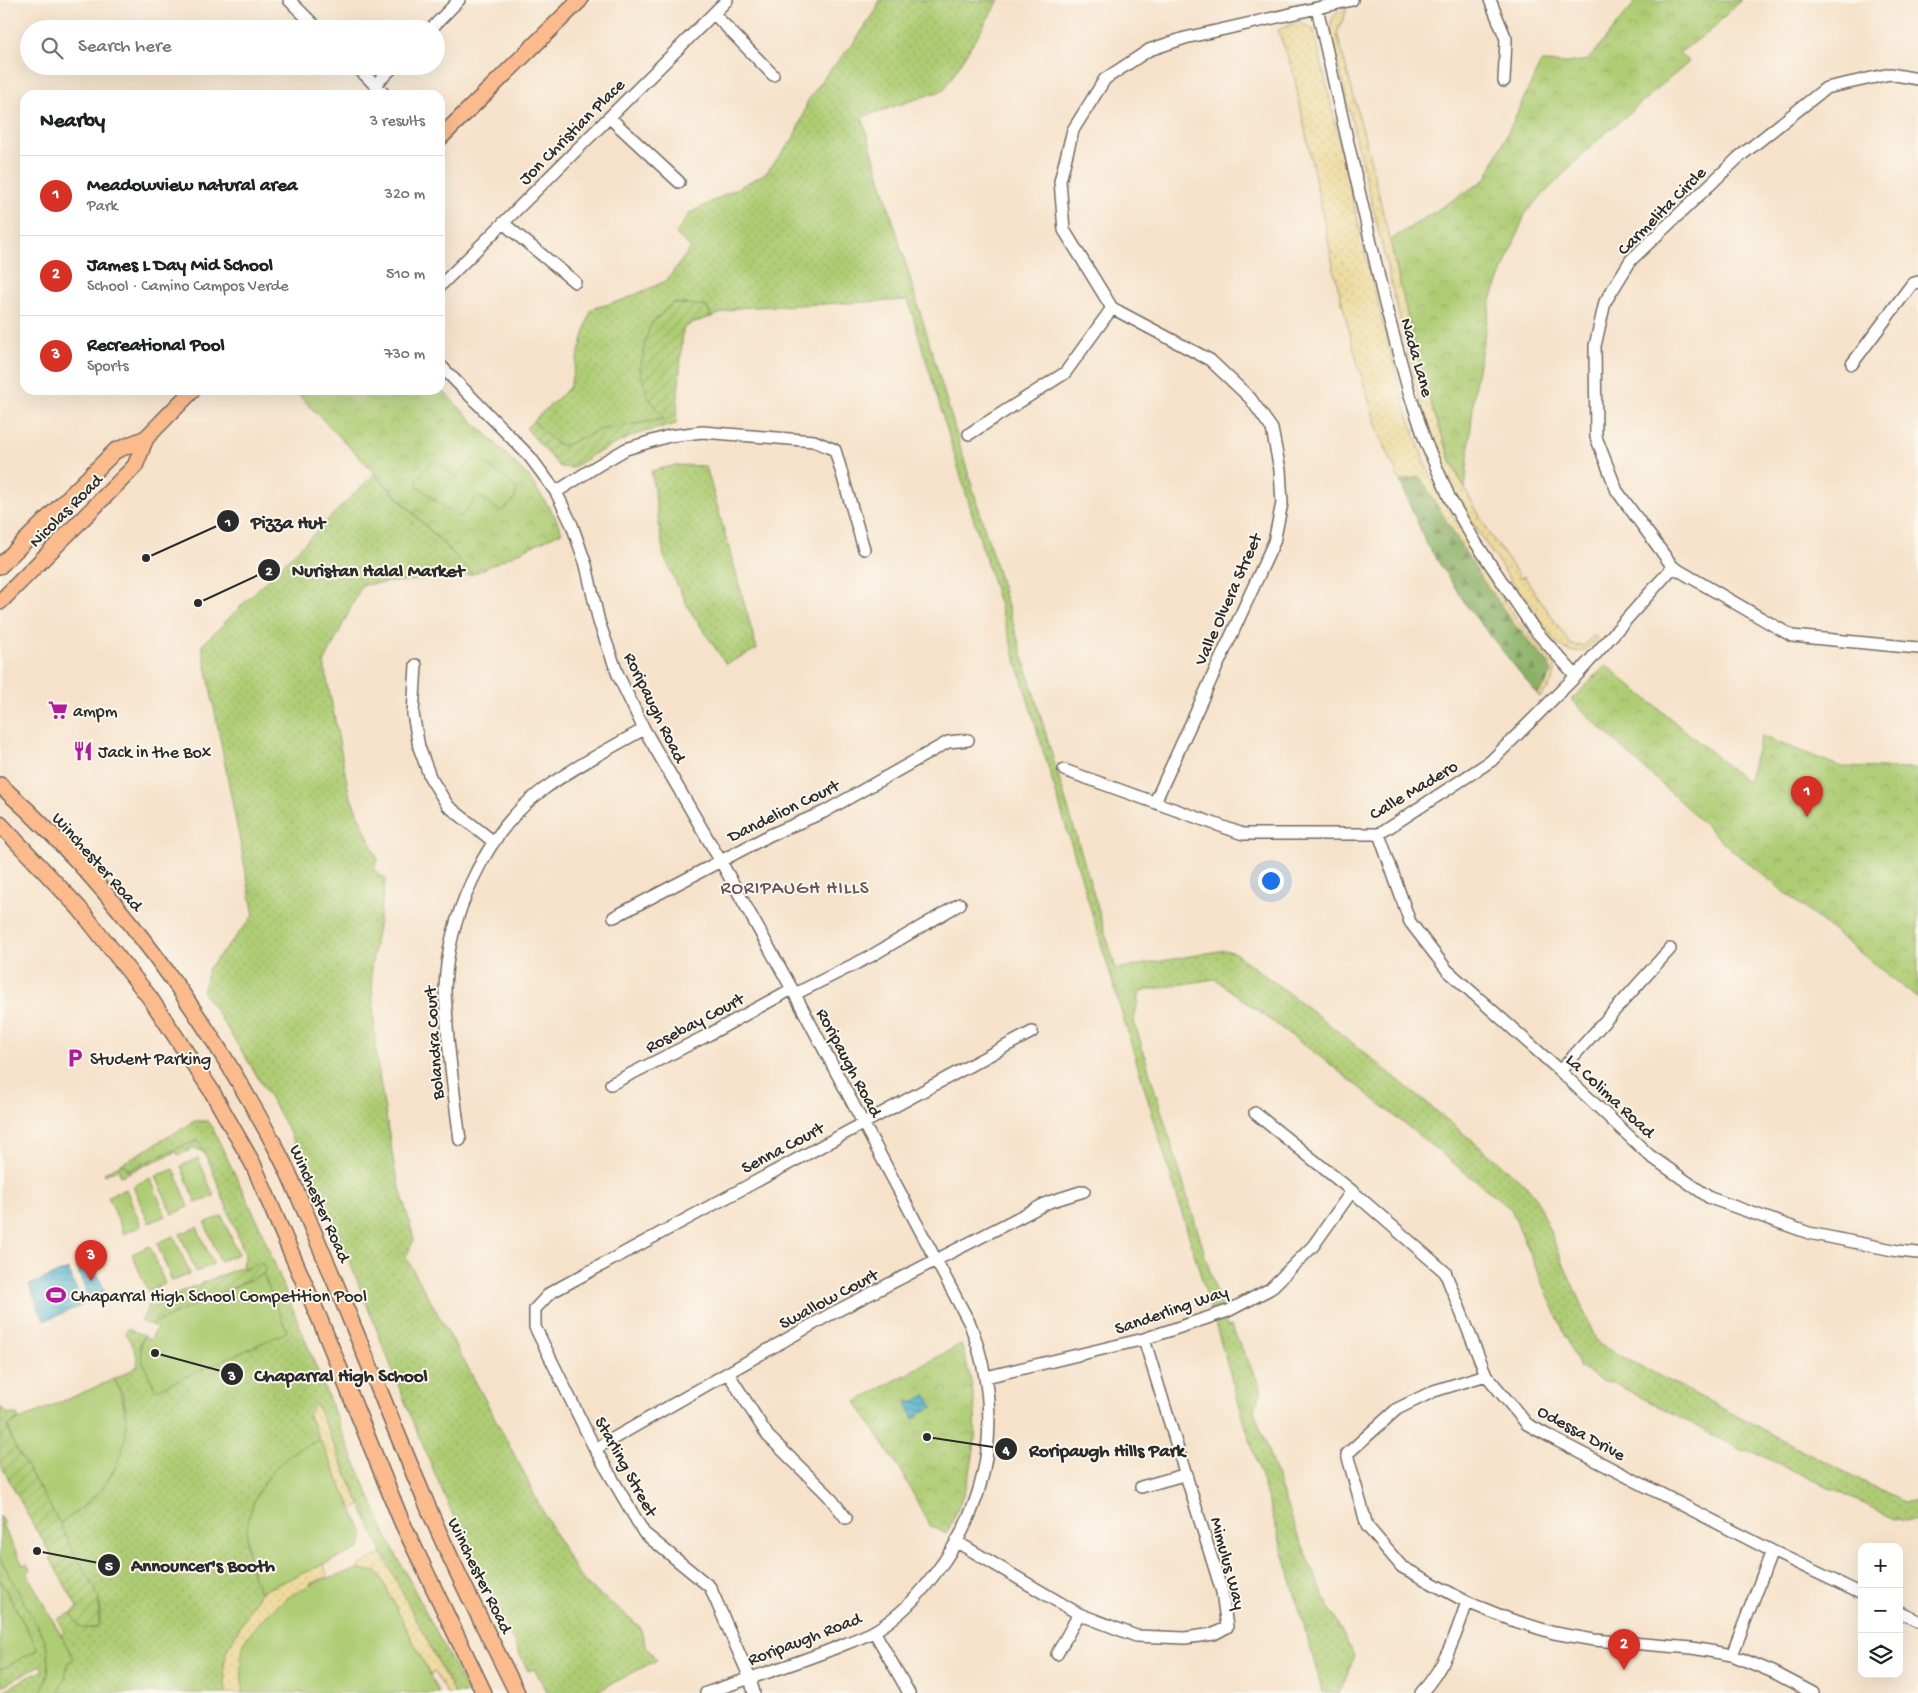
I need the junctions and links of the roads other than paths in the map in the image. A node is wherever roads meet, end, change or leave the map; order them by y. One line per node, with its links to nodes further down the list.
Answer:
1 (289, 0): 9 (street)
2 (459, 0): 10 (street)
3 (580, 0): 19 (main road)
4 (727, 0): 8 (street, Jon Christian Place)
5 (1352, 0): 7 (street)
6 (1490, 0): 15 (street)
7 (1318, 8): 25 (street); 38 (street, Nada Lane)
8 (714, 14): 13 (street); 18 (street, Jon Christian Place)
9 (309, 20)
10 (439, 20)
11 (365, 75): 16 (street)
12 (385, 75): 16 (street)
13 (773, 75)
14 (1918, 79): 34 (street, Carmelita Circle)
15 (1504, 81)
16 (375, 85): 17 (street)
17 (380, 90)
18 (610, 118): 20 (street); 21 (street, Jon Christian Place)
19 (445, 133)
20 (679, 182)
21 (503, 223): 22 (street, Jon Christian Place); 23 (street)
22 (445, 281)
23 (575, 282)
24 (1918, 282): 26 (street)
25 (1112, 308): 29 (street); 43 (street, Valle Olvera Street)
26 (1852, 364)
27 (445, 370): 31 (street, Roripaugh Road)
28 (188, 395): 30 (main road, Nicolas Road)
29 (969, 434)
30 (146, 438): 33 (main road, Nicolas Road); 35 (main road, Nicolas Road)
31 (556, 492): 32 (street); 39 (street, Roripaugh Road)
32 (864, 549)
33 (0, 566)
34 (1673, 567): 36 (street, Carmelita Circle); 38 (street, Calle Madero)
35 (0, 602)
36 (1918, 648)
37 (416, 665): 46 (street)
38 (1576, 676): 45 (street, Calle Madero)
39 (644, 729): 46 (street, Bolandra Court); 47 (street, Roripaugh Road)
40 (968, 740): 47 (street, Dandelion Court)
41 (1064, 770): 43 (street, Calle Madero)
42 (0, 785): 83 (main road, Winchester Road)
43 (1155, 802): 45 (street, Calle Madero)
44 (0, 824): 82 (main road)
45 (1379, 834): 53 (street, La Colima Road)
46 (494, 842): 57 (street, Bolandra Court)
47 (720, 860): 49 (street, Dandelion Court); 51 (street, Roripaugh Road)
48 (960, 904): 51 (street, Rosebay Court)
49 (614, 918)
50 (1670, 949): 53 (street)
51 (793, 991): 54 (street, Rosebay Court); 56 (street, Roripaugh Road)
52 (1032, 1032): 56 (street, Senna Court)
53 (1560, 1071): 60 (street, La Colima Road)
54 (611, 1084)
55 (1255, 1113): 58 (street, Odessa Drive)
56 (863, 1123): 61 (street, Roripaugh Road); 62 (street, Senna Court)
57 (460, 1140)
58 (1352, 1191): 63 (street, Sanderling Way); 65 (street, Odessa Drive)
59 (1084, 1192): 61 (street, Swallow Court)
60 (1918, 1253)
61 (936, 1262): 64 (street, Swallow Court); 66 (street, Roripaugh Road)
62 (550, 1293): 67 (street, Starling Street)
63 (1144, 1340): 66 (street, Sanderling Way); 68 (street, Mimulus Way)
64 (728, 1373): 67 (street, Swallow Court); 70 (street)
65 (1486, 1375): 72 (street, Odessa Drive); 74 (street)
66 (986, 1377): 71 (street, Roripaugh Road)
67 (595, 1450): 81 (street, Starling Street)
68 (1187, 1474): 69 (street); 75 (street, Mimulus Way)
69 (1141, 1487)
70 (846, 1518)
71 (957, 1542): 75 (street, Mimulus Way); 78 (street, Roripaugh Road)
72 (1772, 1551): 73 (street, Odessa Drive); 80 (street)
73 (1858, 1592)
74 (1467, 1602): 80 (street); 87 (street)
75 (1080, 1614): 79 (street)
76 (1903, 1614): 77 (street)
77 (1918, 1621)
78 (874, 1631): 81 (street, Roripaugh Road); 86 (street)
79 (1057, 1654)
80 (1732, 1655): 88 (street)
81 (750, 1678): 84 (street, Roripaugh Road); 85 (street, Starling Street)
82 (484, 1693)
83 (517, 1693)
84 (706, 1693)
85 (754, 1693)
86 (909, 1693)
87 (1421, 1693)
88 (1813, 1693)

